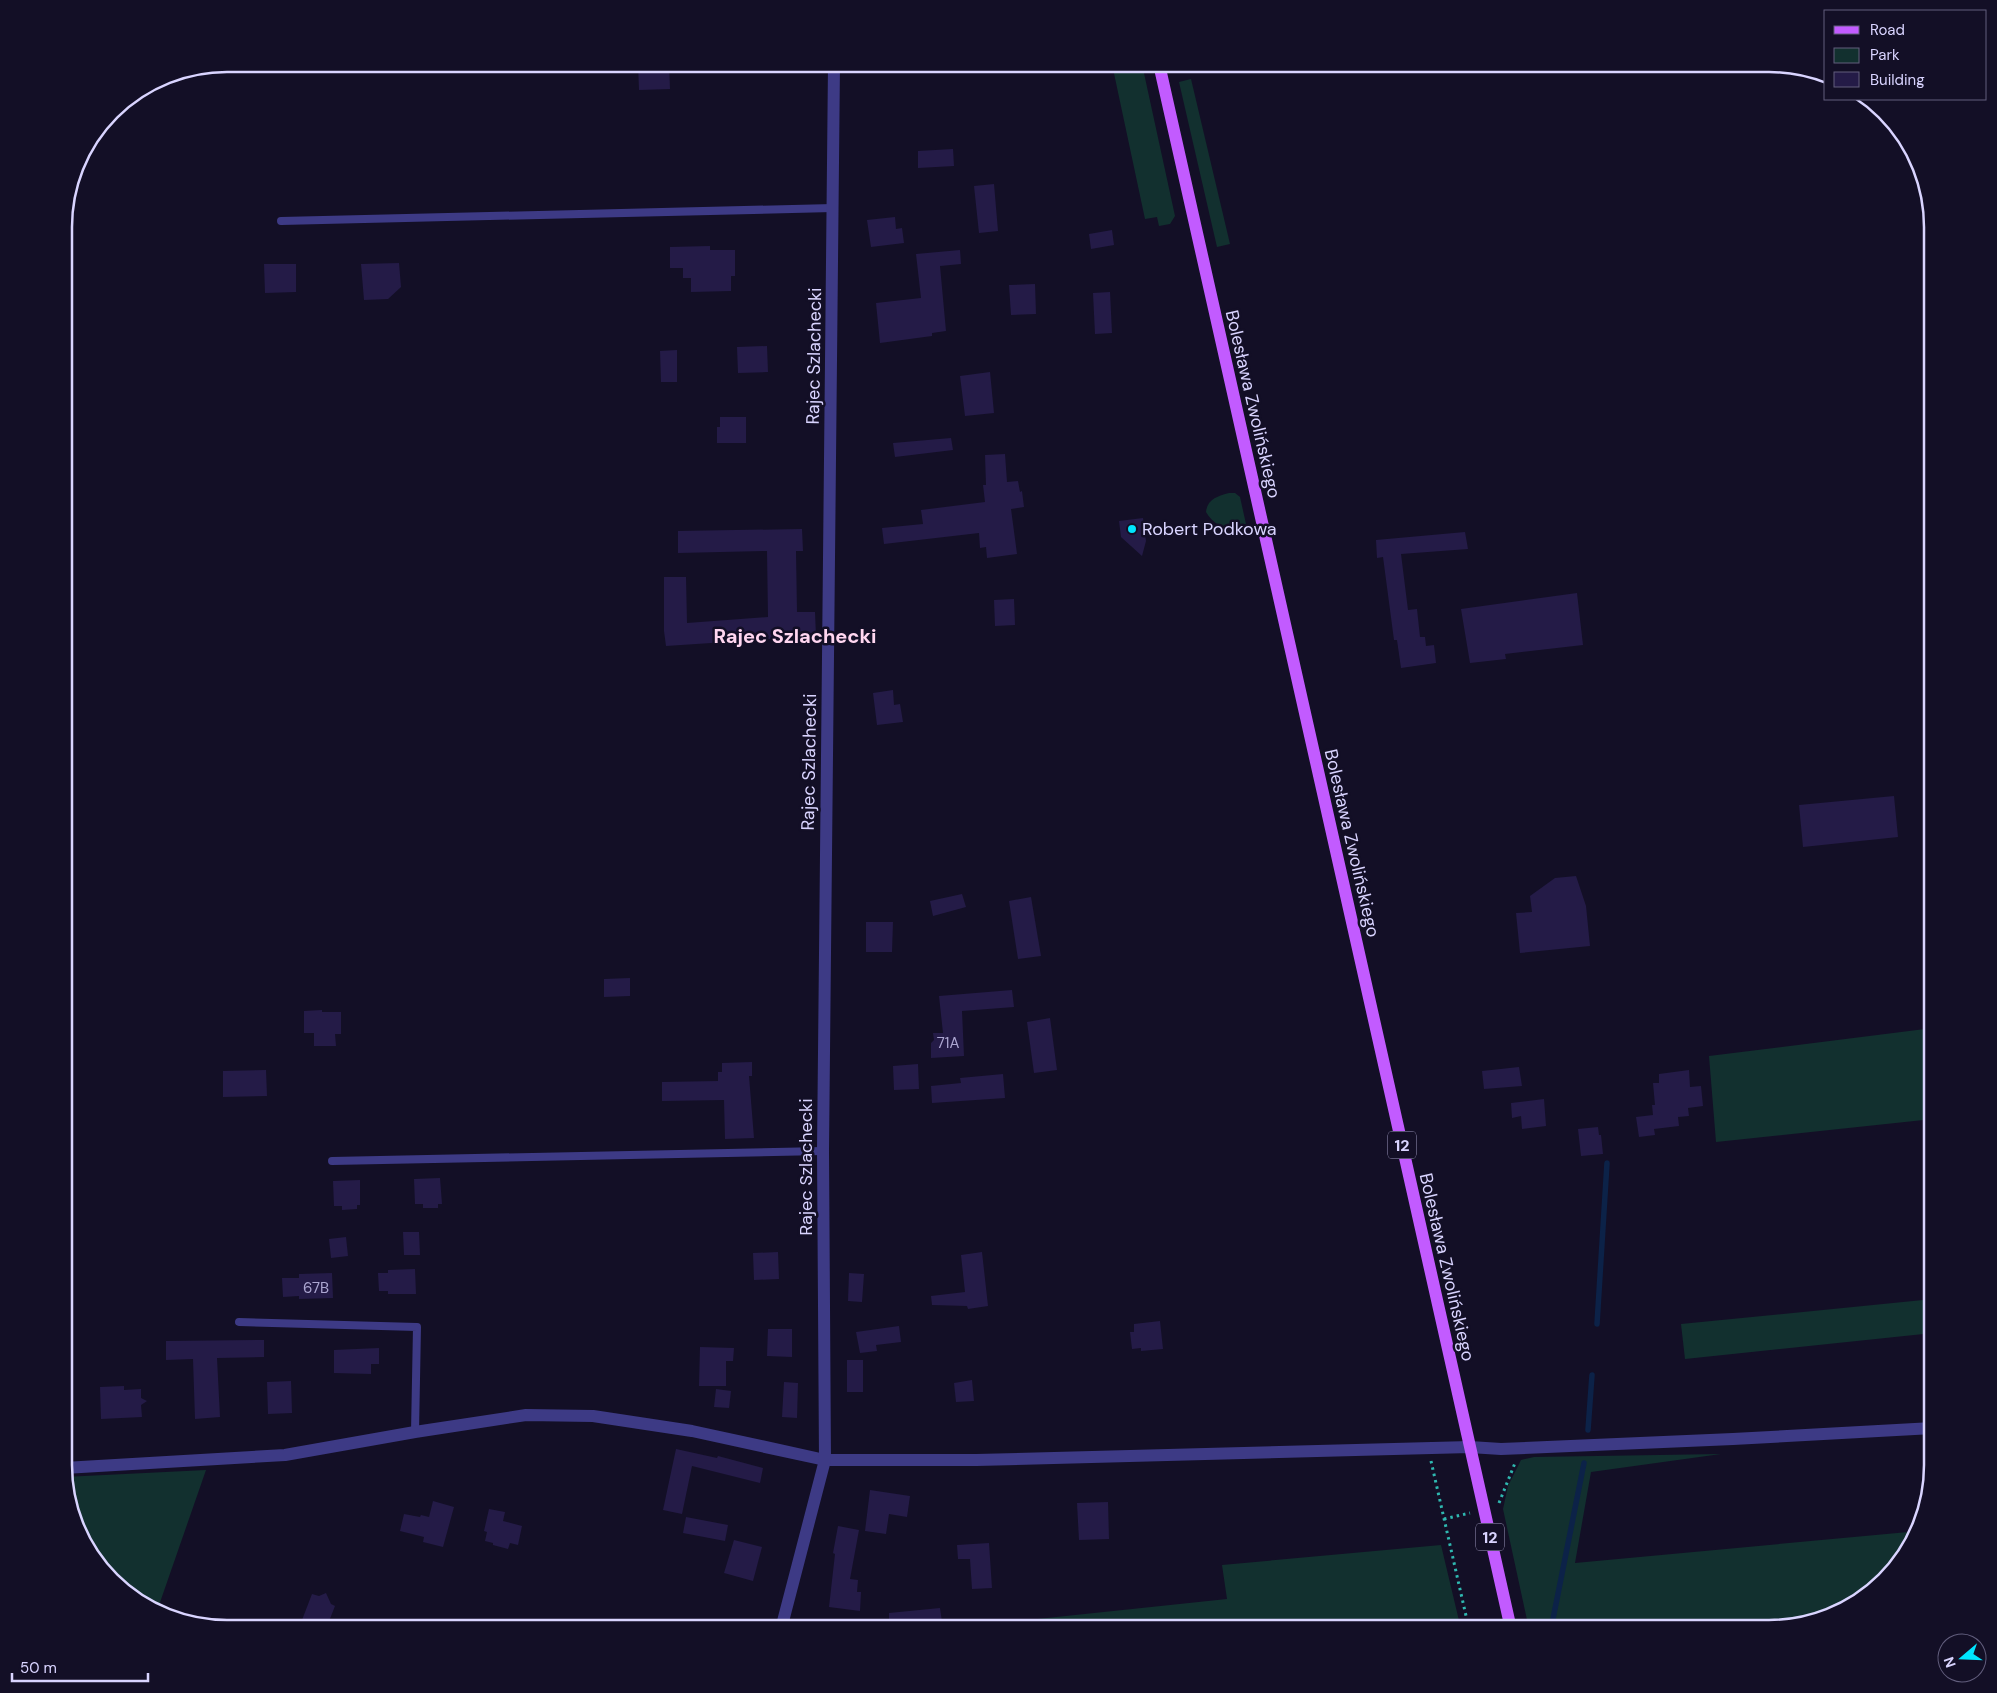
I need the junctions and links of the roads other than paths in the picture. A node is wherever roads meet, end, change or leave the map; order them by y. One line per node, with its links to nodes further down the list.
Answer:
1 (834, 72): 3 (street, Rajec Szlachecki)
2 (1161, 72): 10 (main road, Bolesława Zwolińskiego / 12)
3 (833, 208): 4 (lane); 5 (street, Rajec Szlachecki)
4 (281, 221)
5 (822, 1151): 6 (lane); 11 (street, Rajec Szlachecki)
6 (332, 1161)
7 (239, 1322): 9 (lane)
8 (1924, 1429): 10 (street)
9 (414, 1432): 11 (street); 12 (street)
10 (1470, 1447): 11 (street); 14 (main road, Bolesława Zwolińskiego / 12)
11 (825, 1460): 13 (street, Rajec Szlachecki)
12 (73, 1468)
13 (783, 1620)
14 (1509, 1620)

